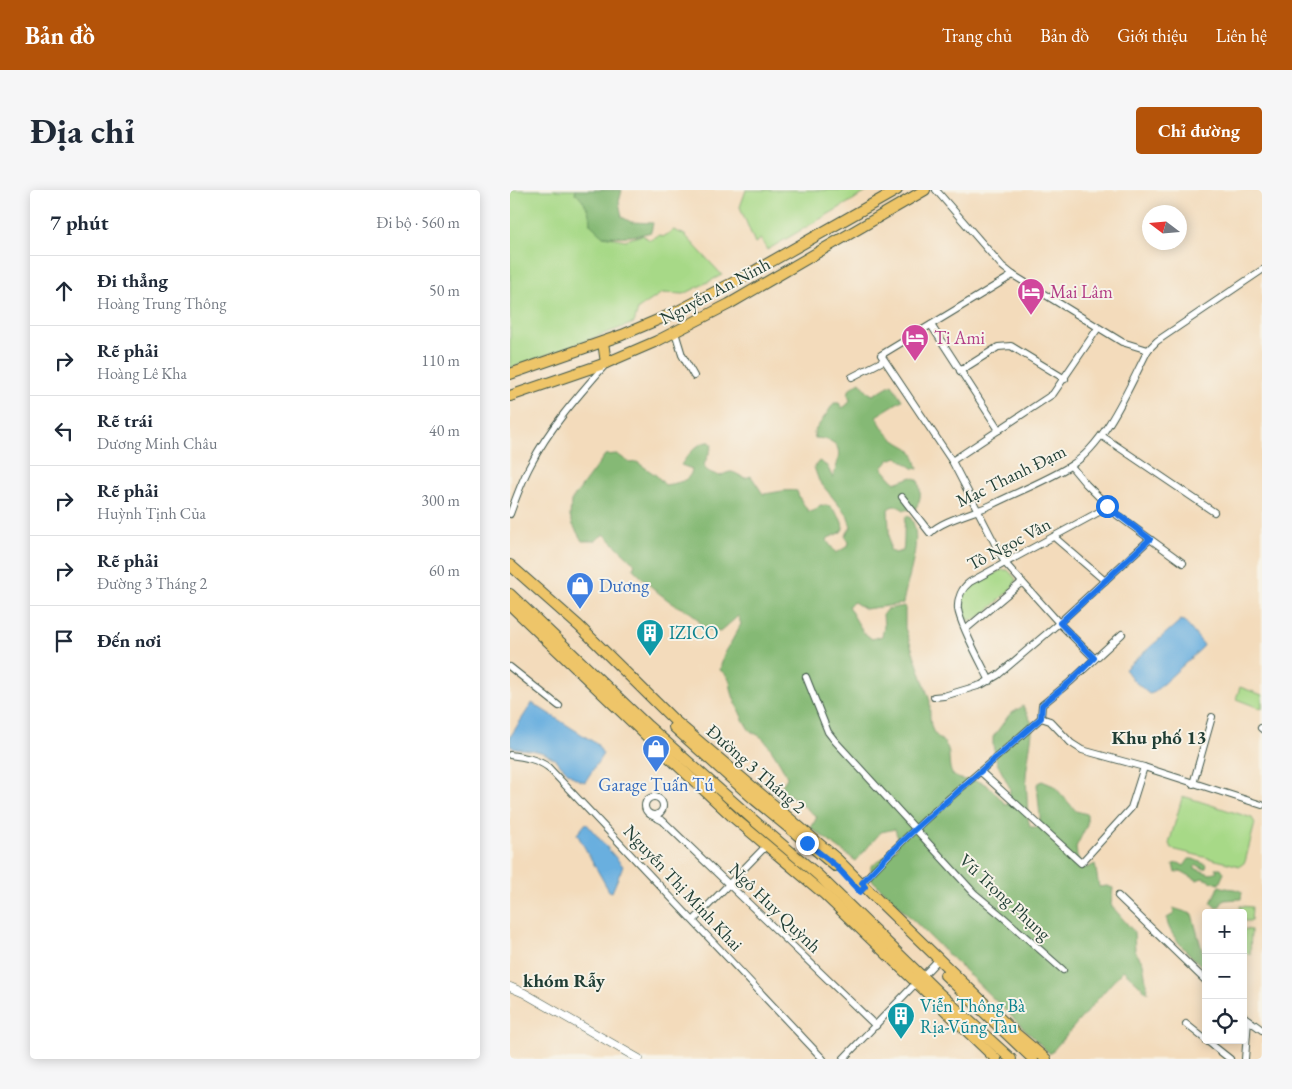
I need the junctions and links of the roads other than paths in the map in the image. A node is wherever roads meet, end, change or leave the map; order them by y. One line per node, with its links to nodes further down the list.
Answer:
1 (897, 190): 6 (main road, Nguyễn An Ninh)
2 (925, 190): 7 (main road, Nguyễn An Ninh)
3 (936, 190): 5 (street)
4 (1262, 270): 13 (street, Mạc Thanh Đạm)
5 (1012, 276): 8 (street); 9 (street)
6 (744, 277): 7 (main road); 11 (main road, Nguyễn An Ninh)
7 (753, 290): 10 (main road, Nguyễn An Ninh)
8 (931, 325): 15 (street); 17 (street)
9 (1098, 328): 13 (street); 21 (street)
10 (675, 332): 14 (main road, Nguyễn An Ninh); 19 (street)
11 (622, 335): 12 (main road, Nguyễn An Ninh); 14 (main road)
12 (603, 342): 16 (main road); 18 (main road, Nguyễn An Ninh)
13 (1148, 350): 24 (street, Mạc Thanh Đạm)
14 (630, 351): 16 (main road, Nguyễn An Ninh)
15 (882, 358): 20 (street); 25 (street)
16 (606, 363): 22 (main road, Nguyễn An Ninh); 31 (street)
17 (960, 371): 21 (street); 23 (street)
18 (510, 374)
19 (694, 376)
20 (852, 377)
21 (1065, 379): 23 (street)
22 (510, 396)
23 (999, 430): 25 (street)
24 (1102, 436): 26 (street, Mạc Thanh Đạm); 30 (street)
25 (952, 460): 29 (street)
26 (1071, 466): 28 (street); 29 (street, Mạc Thanh Đạm)
27 (902, 497): 29 (street, Mạc Thanh Đạm)
28 (1108, 507): 32 (street, Tô Ngọc Vân); 33 (street)
29 (978, 511): 34 (street)
30 (1214, 512)
31 (510, 514)
32 (1054, 537): 34 (street, Tô Ngọc Vân); 38 (street)
33 (1150, 539): 35 (street); 38 (street)
34 (1005, 562): 39 (street); 43 (street, Tô Ngọc Vân)
35 (1183, 563)
36 (510, 565): 53 (main road, Đường 3 Tháng 2)
37 (510, 573): 53 (main road, Đường 3 Tháng 2)
38 (1105, 581): 42 (street)
39 (1022, 582): 42 (street); 43 (street)
40 (510, 594): 55 (main road)
41 (510, 605): 55 (main road)
42 (1060, 623): 45 (street); 48 (street)
43 (966, 628): 48 (street, Tô Ngọc Vân)
44 (1122, 634): 45 (street)
45 (1094, 658): 52 (street)
46 (510, 667): 50 (street)
47 (806, 677): 61 (street, Vũ Trọng Phụng)
48 (990, 681): 49 (street)
49 (934, 697)
50 (559, 706)
51 (1212, 717): 58 (street)
52 (1041, 718): 56 (street); 57 (street)
53 (692, 739): 64 (main road, Đường 3 Tháng 2)
54 (510, 755): 67 (street, Nguyễn Thị Minh Khai)
55 (674, 755): 62 (main road); 66 (main road)
56 (1144, 768): 57 (street); 58 (street)
57 (982, 772): 61 (street)
58 (1193, 784): 59 (street)
59 (1262, 805)
60 (651, 815): 63 (street, Ngô Huy Quỳnh)
61 (916, 829): 64 (street); 69 (street, Vũ Trọng Phụng)
62 (767, 845): 63 (street); 66 (main road)
63 (728, 884): 67 (street); 75 (street, Ngô Huy Quỳnh)
64 (862, 887): 68 (main road, Đường 3 Tháng 2)
65 (1118, 896): 70 (street)
66 (842, 905): 71 (main road)
67 (694, 920): 81 (street, Nguyễn Thị Minh Khai)
68 (937, 962): 71 (street); 85 (main road, Đường 3 Tháng 2); 86 (main road, Đường 3 Tháng 2)
69 (1063, 970)
70 (1202, 977)
71 (920, 980): 75 (street); 83 (main road); 84 (main road)
72 (510, 987): 80 (street)
73 (1247, 1019): 76 (street)
74 (1186, 1024): 77 (street)
75 (876, 1026): 82 (street)
76 (1262, 1030)
77 (1202, 1037)
78 (1211, 1044): 87 (street)
79 (1245, 1044): 88 (street)
80 (639, 1059)
81 (823, 1059)
82 (843, 1059)
83 (996, 1059)
84 (1011, 1059)
85 (1033, 1059)
86 (1046, 1059)
87 (1230, 1059)
88 (1245, 1059)

